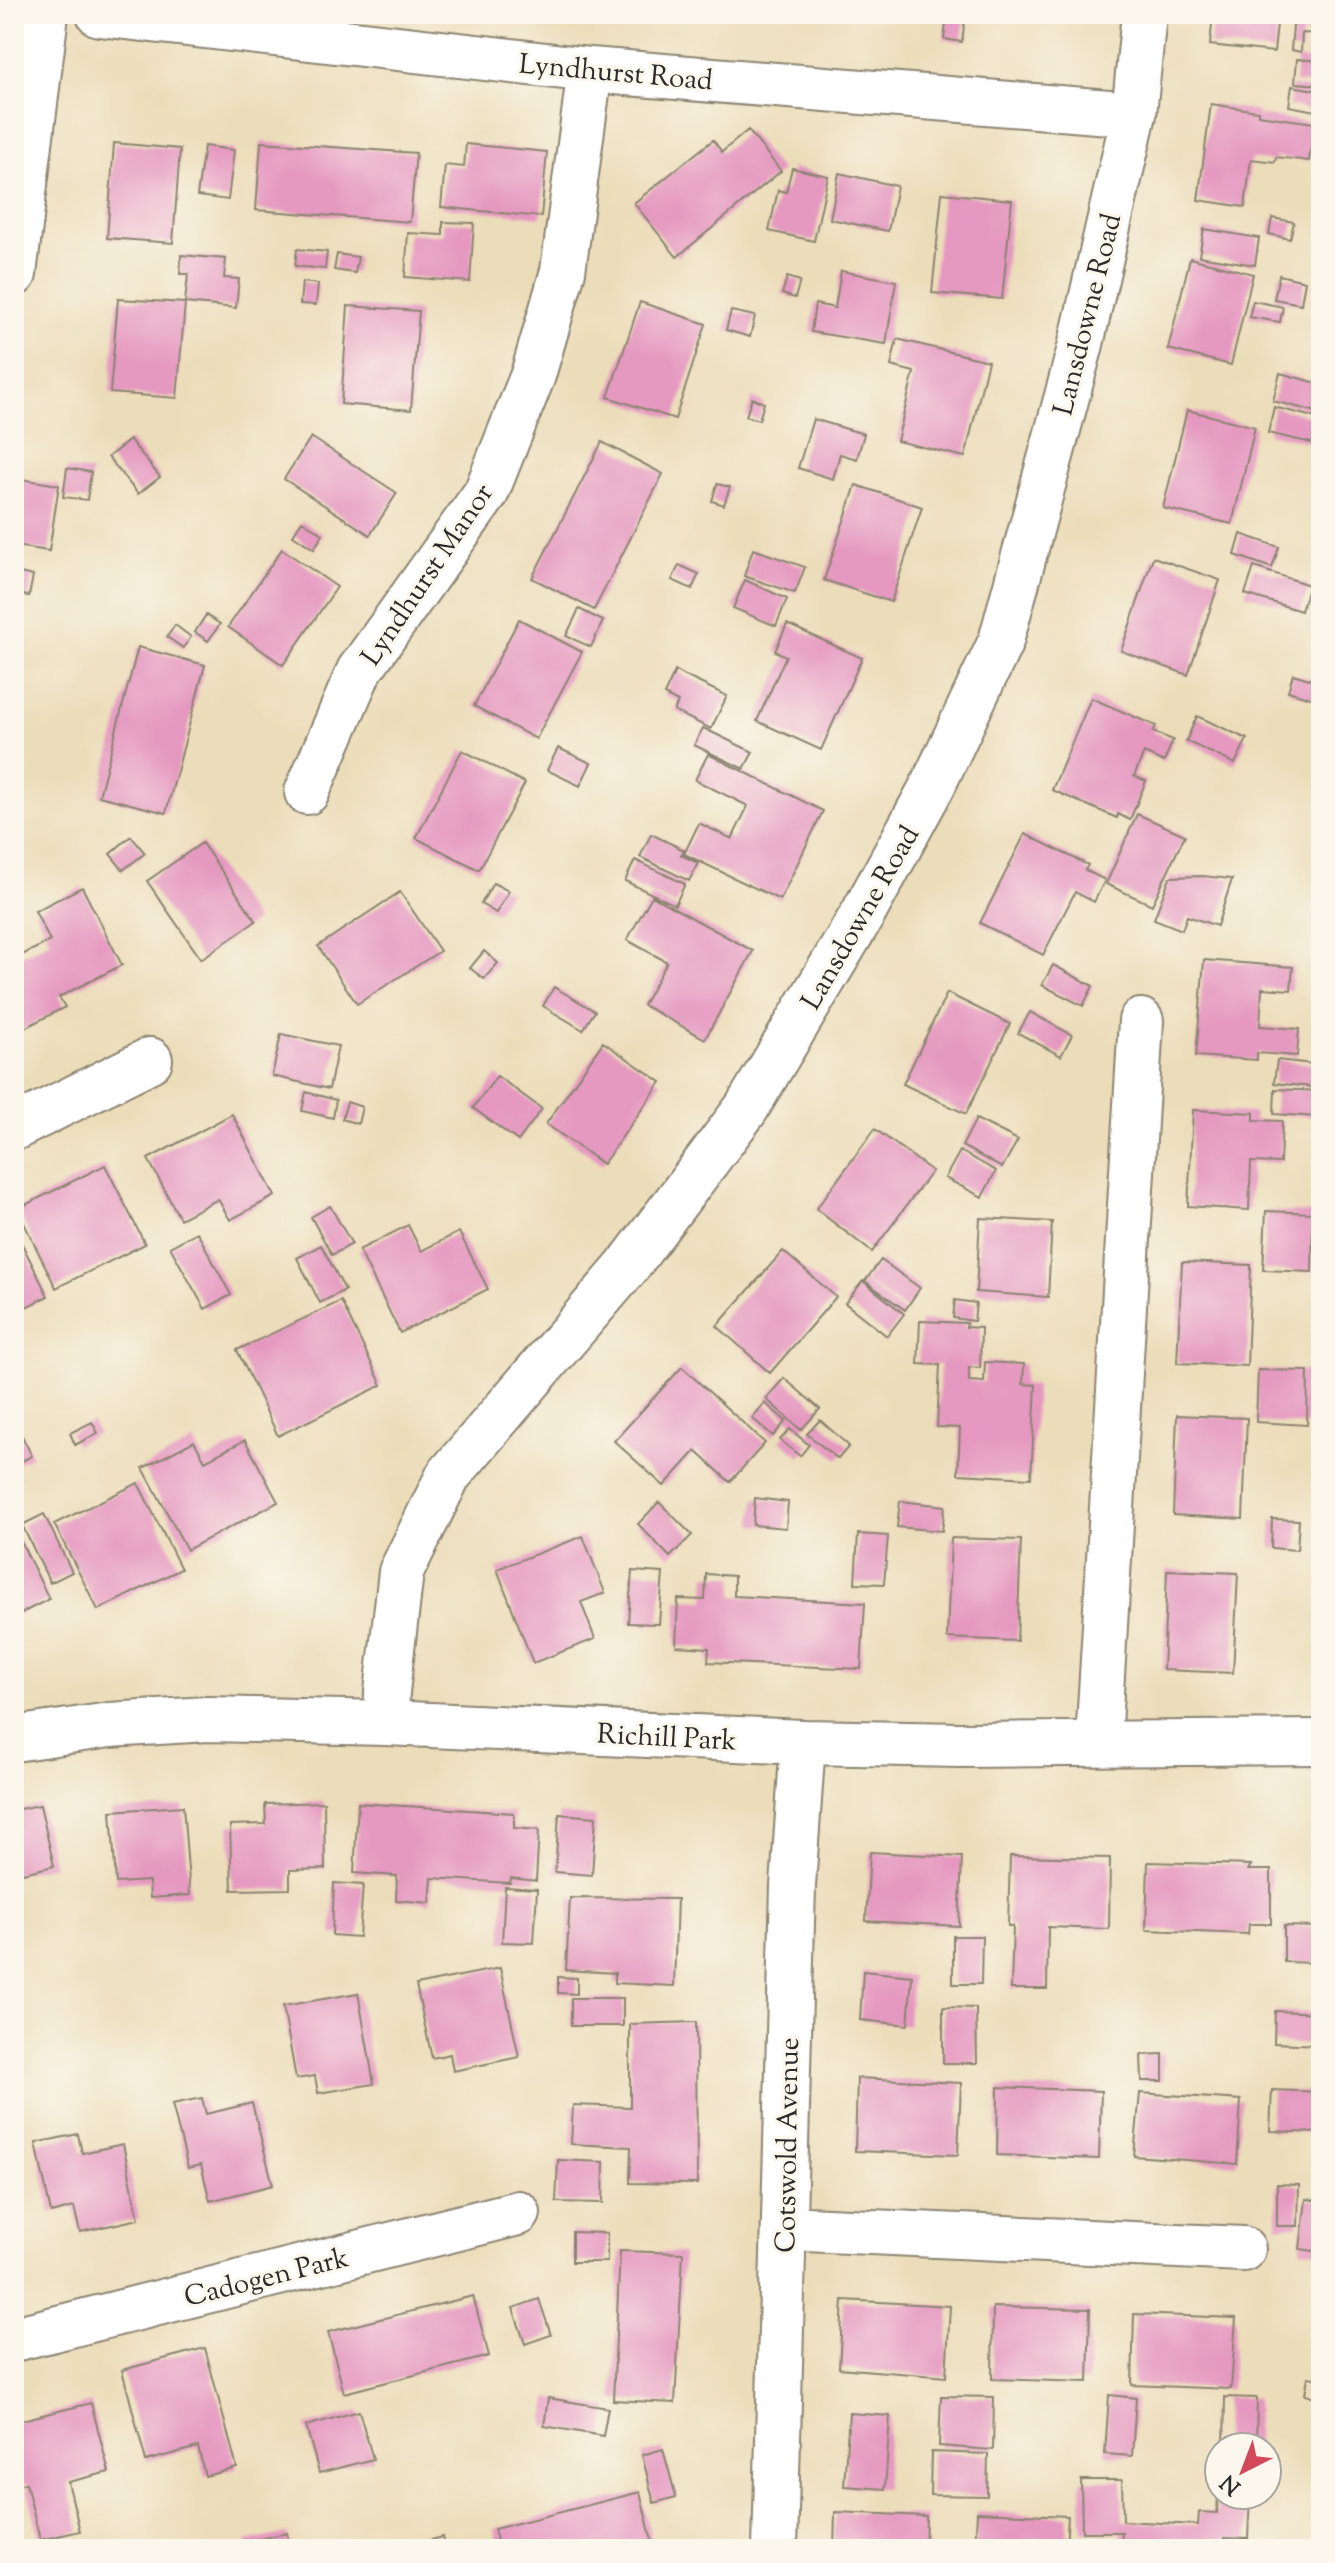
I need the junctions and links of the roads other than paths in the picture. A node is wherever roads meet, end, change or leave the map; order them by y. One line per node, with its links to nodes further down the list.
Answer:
1 (46, 14): 7 (street)
2 (99, 14): 4 (street, Lyndhurst Road)
3 (1144, 14): 6 (street, Lansdowne Road)
4 (314, 27): 5 (street, Lyndhurst Road)
5 (590, 70): 6 (street, Lyndhurst Road); 8 (street, Lyndhurst Manor)
6 (1134, 114): 12 (street, Lansdowne Road)
7 (14, 274)
8 (307, 792)
9 (1141, 1021): 16 (street)
10 (150, 1060): 11 (street)
11 (14, 1128)
12 (386, 1723): 13 (street, Richill Park); 14 (street, Richill Park)
13 (14, 1739)
14 (803, 1742): 16 (street, Richill Park); 18 (street, Cotswold Avenue)
15 (1321, 1742): 16 (street, Richill Park)
16 (1098, 1743)
17 (518, 2213): 20 (street, Cadogen Park)
18 (784, 2228): 19 (street); 21 (street, Cotswold Avenue)
19 (1243, 2249)
20 (14, 2339)
21 (775, 2549)

